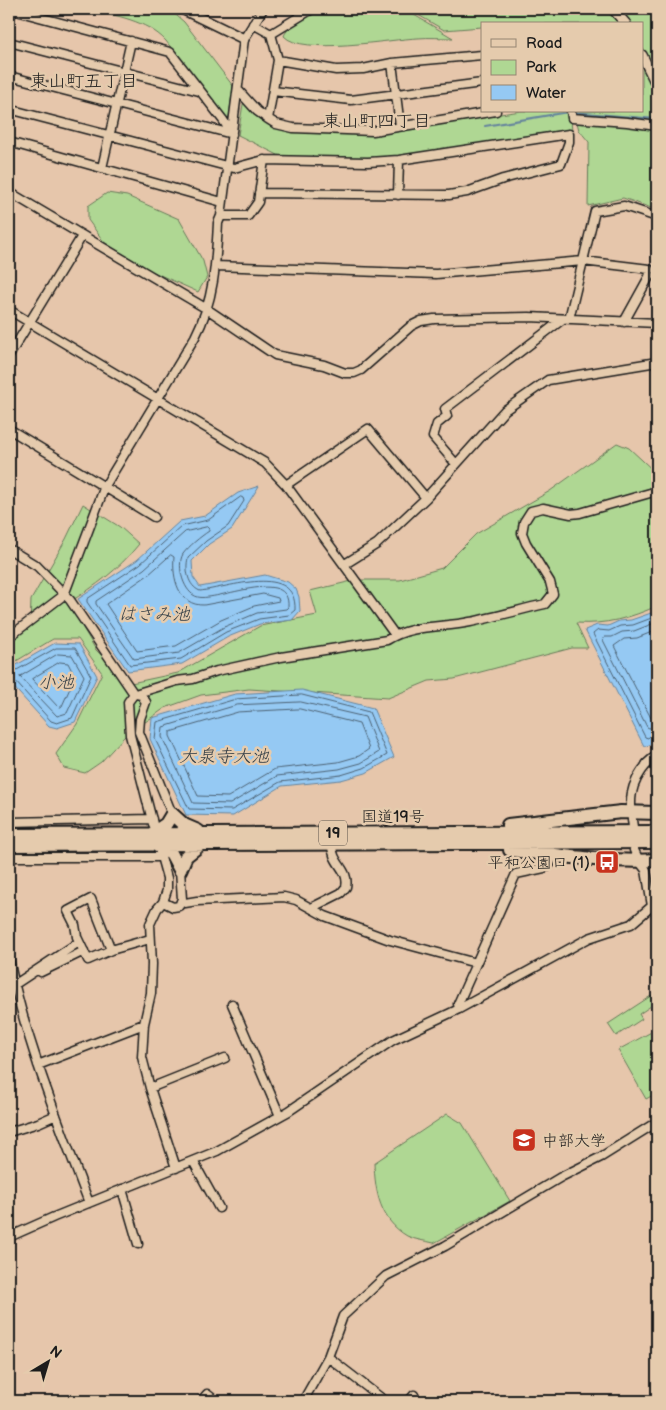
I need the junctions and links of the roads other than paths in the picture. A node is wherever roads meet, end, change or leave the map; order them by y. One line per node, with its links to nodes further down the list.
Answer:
1 (11, 9): 6 (street); 11 (street)
2 (182, 9): 10 (street)
3 (262, 9): 8 (street)
4 (312, 9): 9 (street)
5 (613, 9): 7 (street)
6 (9, 21)
7 (624, 22)
8 (253, 24): 9 (street); 10 (street)
9 (271, 34): 15 (street)
10 (244, 40): 21 (street)
11 (131, 41): 17 (street); 22 (street)
12 (9, 42): 17 (street)
13 (481, 55): 16 (street)
14 (644, 59): 20 (street)
15 (278, 60): 16 (street); 23 (street)
16 (392, 63): 24 (street)
17 (124, 72): 22 (street); 25 (street)
18 (9, 76): 25 (street)
19 (481, 84): 24 (street)
20 (657, 86)
21 (238, 90): 29 (street); 32 (street)
22 (199, 91): 32 (street)
23 (273, 91): 24 (street); 29 (street)
24 (396, 95): 30 (street)
25 (117, 104): 32 (street); 33 (street)
26 (9, 109): 33 (street)
27 (490, 112): 30 (street)
28 (571, 112): 31 (street)
29 (268, 119): 30 (street)
30 (400, 126)
31 (657, 126)
32 (232, 134): 37 (street)
33 (109, 136): 37 (street); 38 (street)
34 (9, 142): 38 (street)
35 (264, 160): 36 (street); 37 (street); 40 (street)
36 (399, 160): 41 (street); 41 (street)
37 (228, 167): 42 (street)
38 (102, 168): 42 (street)
39 (9, 192): 45 (street)
40 (259, 192): 41 (street); 43 (street)
41 (398, 195)
42 (222, 202): 43 (street)
43 (221, 216): 47 (street)
44 (657, 217): 46 (street)
45 (82, 236): 48 (street); 51 (street)
46 (583, 260): 47 (street); 50 (street); 52 (street)
47 (216, 266): 48 (street)
48 (207, 309): 50 (street); 56 (street)
49 (9, 310): 51 (street)
50 (566, 319): 52 (street); 58 (street)
51 (29, 322): 54 (street); 56 (street)
52 (624, 322): 53 (street)
53 (657, 323)
54 (9, 356)
55 (657, 362): 58 (street)
56 (157, 400): 59 (street); 60 (street)
57 (9, 429): 60 (street)
58 (456, 464): 62 (street)
59 (286, 485): 62 (street); 65 (street)
60 (105, 486): 63 (street); 66 (street)
61 (657, 491): 67 (street)
62 (426, 498): 65 (street)
63 (154, 517)
64 (9, 549): 66 (street)
65 (345, 564): 67 (street)
66 (64, 595): 68 (street); 69 (street)
67 (396, 635): 69 (street)
68 (9, 637)
69 (136, 694): 74 (street); 78 (street)
70 (657, 755): 71 (street)
71 (647, 764): 72 (street)
72 (631, 813): 73 (highway); 75 (street); 77 (highway)
73 (657, 813)
74 (172, 814): 78 (highway); 79 (highway)
75 (633, 827)
76 (657, 832): 77 (highway, 国道19号 / 19)
77 (479, 838): 79 (highway, 国道19号 / 19); 81 (highway, 国道19号 / 19); 82 (highway, 国道19号 / 19); 83 (highway)
78 (155, 839): 79 (highway, 国道19号 / 19); 80 (highway, 国道19号 / 19); 80 (street); 86 (highway); 87 (street)
79 (202, 839): 82 (highway, 国道19号 / 19); 86 (highway)
80 (11, 840)
81 (657, 842)
82 (332, 843): 90 (street)
83 (553, 856): 84 (highway); 96 (street)
84 (636, 856): 85 (highway); 89 (street)
85 (657, 860)
86 (180, 870): 88 (street)
87 (163, 902): 88 (street); 91 (street)
88 (181, 902): 90 (street)
89 (655, 906): 99 (street)
90 (311, 908): 96 (street)
91 (150, 939): 93 (street); 100 (street)
92 (79, 942): 93 (street); 94 (street); 97 (street)
93 (111, 950): 94 (street)
94 (84, 951): 97 (street)
95 (9, 959): 97 (street)
96 (476, 964): 99 (street)
97 (14, 985): 102 (street)
98 (232, 1004): 105 (street)
99 (459, 1009): 105 (street)
100 (144, 1024): 102 (street); 103 (street)
101 (225, 1058): 103 (street)
102 (38, 1065): 104 (street)
103 (150, 1088): 109 (street)
104 (56, 1115): 107 (street); 111 (street)
105 (280, 1116): 108 (street)
106 (657, 1122): 115 (street)
107 (9, 1132)
108 (193, 1161): 109 (street); 112 (street)
109 (176, 1168): 110 (street)
110 (122, 1189): 111 (street); 114 (street)
111 (88, 1203): 113 (street)
112 (219, 1208)
113 (9, 1237)
114 (138, 1244)
115 (328, 1357): 116 (street); 120 (street)
116 (305, 1398): 119 (street)
117 (201, 1401): 118 (street)
118 (216, 1401)
119 (314, 1401)
120 (385, 1401)

